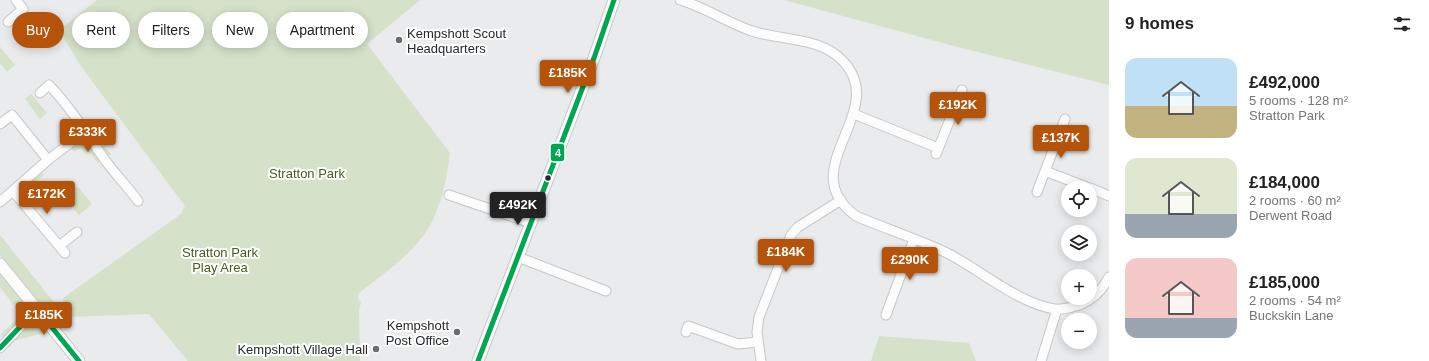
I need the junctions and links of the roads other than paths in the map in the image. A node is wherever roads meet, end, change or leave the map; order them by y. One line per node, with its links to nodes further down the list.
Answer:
1 (16, 0): 4 (street)
2 (614, 0): 22 (street)
3 (680, 0): 7 (street)
4 (8, 22)
5 (962, 90): 7 (street)
6 (40, 93): 10 (street)
7 (854, 114): 19 (street)
8 (1065, 118): 12 (street)
9 (0, 124): 11 (street)
10 (86, 131): 11 (street); 20 (street)
11 (48, 160): 14 (street)
12 (1045, 171): 13 (street); 16 (street)
13 (1071, 181)
14 (13, 191): 21 (street); 23 (street)
15 (1097, 191): 18 (street)
16 (1036, 192)
17 (449, 195): 22 (street)
18 (1109, 196)
19 (840, 200): 24 (street); 33 (street)
20 (138, 201)
21 (0, 202)
22 (531, 224): 25 (street)
23 (77, 232)
24 (914, 239): 30 (street); 31 (street)
25 (518, 257): 28 (street); 36 (street)
26 (0, 264): 29 (street)
27 (1109, 277): 30 (street)
28 (606, 291)
29 (37, 309): 34 (street); 35 (street)
30 (1057, 309): 38 (street)
31 (886, 315)
32 (686, 332): 33 (street)
33 (758, 342): 37 (street)
34 (0, 348)
35 (79, 361)
36 (478, 361)
37 (761, 361)
38 (1041, 361)

